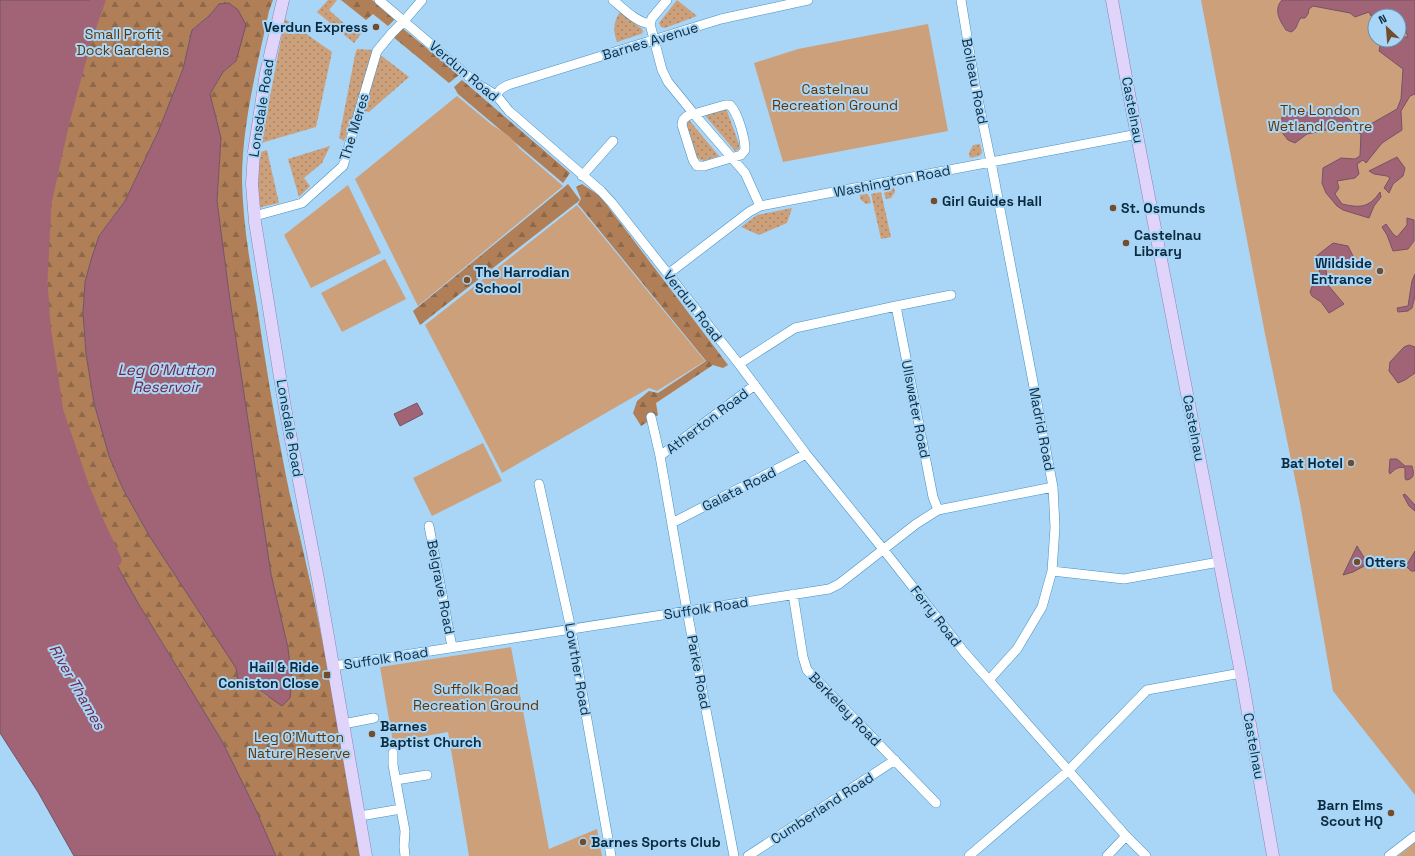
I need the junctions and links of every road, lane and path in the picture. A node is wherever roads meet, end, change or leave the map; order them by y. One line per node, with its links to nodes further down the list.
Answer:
1 (283, 0): 20 (main road, Lonsdale Road)
2 (379, 0): 9 (street, Verdun Road)
3 (422, 0): 9 (street, The Meres)
4 (613, 0): 10 (street)
5 (667, 0): 10 (street)
6 (808, 0): 11 (street, Barnes Avenue)
7 (961, 0): 17 (street, Boileau Road)
8 (1112, 0): 14 (main road, Castelnau)
9 (404, 21): 12 (street, Verdun Road); 20 (street, The Meres)
10 (650, 24): 11 (street)
11 (654, 39): 12 (street, Barnes Avenue); 13 (street)
12 (496, 95): 18 (street, Verdun Road)
13 (694, 114): 16 (street); 16 (street); 16 (street)
14 (1138, 134): 17 (street, Washington Road); 35 (main road, Castelnau)
15 (613, 141): 18 (street)
16 (732, 157): 19 (street)
17 (991, 162): 19 (street, Washington Road); 30 (street, Madrid Road)
18 (582, 176): 21 (street, Verdun Road)
19 (760, 206): 21 (street, Washington Road)
20 (255, 216): 41 (main road, Lonsdale Road)
21 (668, 274): 24 (street, Verdun Road)
22 (951, 295): 23 (street)
23 (896, 306): 24 (street); 31 (street, Ullswater Road)
24 (739, 364): 25 (street, Ferry Road)
25 (755, 385): 27 (street, Ferry Road); 28 (street, Atherton Road)
26 (651, 417): 28 (street, Parke Road)
27 (806, 454): 32 (street, Galata Road); 34 (street, Ferry Road)
28 (660, 456): 32 (street, Parke Road)
29 (539, 484): 39 (street, Lowther Road)
30 (1053, 487): 31 (street, Suffolk Road); 36 (street, Madrid Road)
31 (938, 510): 34 (street, Suffolk Road)
32 (672, 523): 38 (street, Parke Road)
33 (429, 526): 40 (street, Belgrave Road)
34 (883, 549): 37 (street, Suffolk Road); 43 (street, Ferry Road)
35 (1219, 562): 36 (street); 42 (main road, Castelnau)
36 (1052, 571): 43 (street, Madrid Road)
37 (793, 594): 38 (street, Suffolk Road); 47 (street, Berkeley Road)
38 (687, 611): 39 (street, Suffolk Road); 59 (street, Parke Road)
39 (571, 629): 40 (street, Suffolk Road); 58 (street, Lowther Road)
40 (452, 648): 41 (street, Suffolk Road)
41 (334, 666): 45 (main road, Lonsdale Road)
42 (1241, 673): 48 (street); 64 (main road, Castelnau)
43 (989, 680): 48 (street, Ferry Road)
44 (374, 718): 45 (street)
45 (343, 724): 53 (main road, Lonsdale Road)
46 (393, 753): 50 (street)
47 (895, 760): 51 (street, Berkeley Road); 60 (street, Cumberland Road)
48 (1068, 771): 54 (street, Ferry Road); 61 (street)
49 (427, 775): 50 (street)
50 (396, 780): 52 (street)
51 (936, 803)
52 (401, 809): 53 (street); 57 (street)
53 (360, 816): 56 (main road, Lonsdale Road)
54 (1126, 836): 62 (street); 63 (street, Ferry Road)
55 (1415, 836): 65 (street)
56 (366, 856)
57 (405, 856)
58 (611, 856)
59 (734, 856)
60 (748, 856)
61 (969, 856)
62 (1107, 856)
63 (1146, 856)
64 (1273, 856)
65 (1389, 856)

